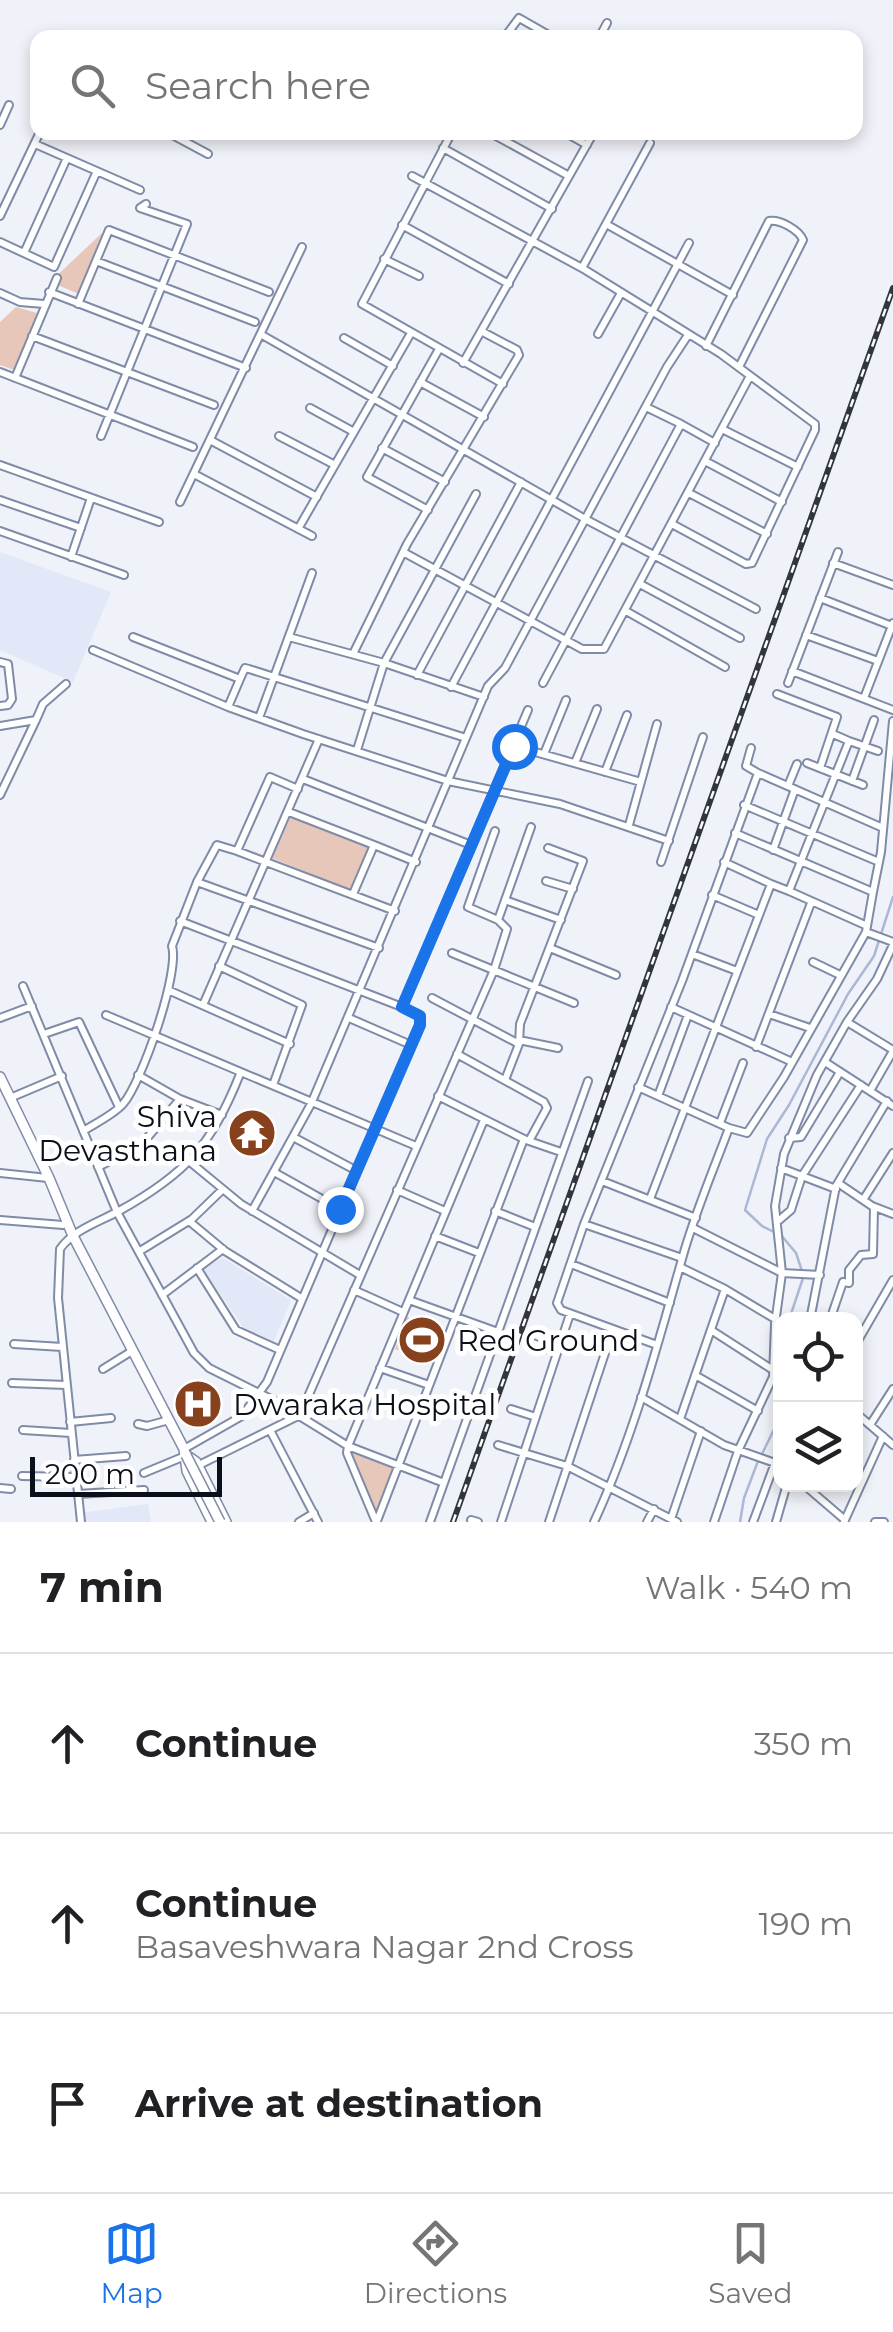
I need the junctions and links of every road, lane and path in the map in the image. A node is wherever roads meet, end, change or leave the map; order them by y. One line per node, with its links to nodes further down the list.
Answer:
1 (608, 23): 4 (street)
2 (510, 30): 3 (street)
3 (540, 30)
4 (604, 30)
5 (9, 105): 6 (street)
6 (0, 125)
7 (36, 140): 14 (street)
8 (182, 140): 17 (street)
9 (448, 140): 16 (street)
10 (503, 140): 21 (street)
11 (578, 140): 15 (street)
12 (590, 140): 15 (street)
13 (650, 143): 27 (street)
14 (34, 144): 18 (street); 26 (street)
15 (587, 145): 21 (street)
16 (443, 148): 22 (street); 25 (street)
17 (208, 154)
18 (66, 158): 19 (street); 33 (street)
19 (98, 171): 23 (street); 33 (street)
20 (412, 176): 22 (street)
21 (569, 176): 25 (street)
22 (424, 182): 28 (street); 30 (street)
23 (140, 190)
24 (146, 204): 34 (street)
25 (552, 208): 30 (street)
26 (0, 216)
27 (606, 224): 37 (street); 38 (street)
28 (402, 225): 35 (street); 41 (street)
29 (0, 242): 33 (street)
30 (533, 242): 38 (street); 41 (street)
31 (689, 243): 37 (street)
32 (302, 248): 56 (street)
33 (24, 253)
34 (172, 256): 36 (street); 42 (street); 44 (street)
35 (384, 259): 39 (street); 54 (street)
36 (96, 262): 42 (street); 49 (street)
37 (678, 265): 47 (street); 50 (street)
38 (582, 268): 45 (street)
39 (418, 276)
40 (57, 278): 43 (street)
41 (509, 284): 53 (street)
42 (160, 286): 51 (street); 52 (street)
43 (49, 292): 48 (street); 49 (street)
44 (269, 292)
45 (622, 292): 50 (street); 55 (street)
46 (0, 293): 48 (street)
47 (733, 296): 60 (street); 65 (street)
48 (44, 304): 58 (street)
49 (78, 304): 52 (street)
50 (652, 312): 57 (street); 100 (street)
51 (255, 322)
52 (142, 329): 64 (street); 67 (street)
53 (481, 331): 62 (street); 71 (street)
54 (411, 334): 61 (street); 63 (street)
55 (598, 334)
56 (262, 335): 64 (street); 72 (street)
57 (688, 335): 60 (street); 74 (street)
58 (32, 336): 67 (street); 69 (street)
59 (344, 338): 63 (street)
60 (706, 346): 65 (street)
61 (438, 349): 62 (street); 70 (street)
62 (463, 362): 71 (street)
63 (392, 366): 72 (street)
64 (246, 368): 84 (street)
65 (739, 368): 68 (street)
66 (0, 372): 69 (street)
67 (126, 372): 73 (street); 76 (street)
68 (750, 376): 80 (street); 91 (street)
69 (15, 378): 76 (street)
70 (420, 382): 77 (street); 78 (street)
71 (503, 384): 78 (street)
72 (374, 398): 77 (street); 81 (street)
73 (214, 405)
74 (646, 406): 79 (street); 105 (street)
75 (310, 408): 81 (street)
76 (109, 414): 82 (street); 86 (street)
77 (402, 414): 87 (street); 88 (street)
78 (484, 418): 88 (street)
79 (681, 424): 85 (street); 113 (street)
80 (722, 429): 85 (street); 91 (street)
81 (354, 432): 90 (street)
82 (100, 436)
83 (279, 436): 90 (street)
84 (210, 440): 93 (street); 98 (street)
85 (714, 443): 89 (street)
86 (193, 447)
87 (382, 448): 94 (street); 104 (street)
88 (466, 449): 94 (street); 95 (street)
89 (705, 462): 96 (street); 103 (street)
90 (335, 466): 98 (street)
91 (798, 467): 103 (street)
92 (1, 468): 99 (street)
93 (194, 474): 102 (street); 109 (street)
94 (445, 482): 104 (street)
95 (522, 482): 100 (street); 122 (street)
96 (688, 493): 107 (street); 111 (street)
97 (476, 494): 119 (street)
98 (317, 497): 109 (street)
99 (92, 498): 106 (street); 108 (street)
100 (551, 499): 105 (street); 126 (street)
101 (0, 500): 108 (street)
102 (180, 502)
103 (782, 502): 111 (street)
104 (428, 510): 114 (street)
105 (587, 520): 113 (street); 129 (street)
106 (159, 522)
107 (672, 524): 111 (street); 116 (street)
108 (81, 528): 117 (street)
109 (298, 529): 112 (street)
110 (0, 532): 117 (street)
111 (767, 534)
112 (312, 536)
113 (622, 538): 116 (street); 135 (street)
114 (403, 552): 119 (street); 137 (street)
115 (838, 552): 118 (street)
116 (656, 554): 123 (street); 127 (street)
117 (71, 556): 121 (street)
118 (834, 563): 124 (street); 125 (street)
119 (435, 569): 122 (street); 140 (street)
120 (312, 572): 133 (street)
121 (124, 575)
122 (465, 584): 126 (street); 143 (street)
123 (640, 584): 128 (street); 134 (street)
124 (893, 585)
125 (820, 598): 130 (street); 131 (street)
126 (496, 602): 129 (street); 149 (street)
127 (756, 609)
128 (626, 611): 135 (street); 141 (street)
129 (531, 621): 135 (street); 151 (street)
130 (892, 625): 139 (street)
131 (806, 635): 139 (street); 142 (street)
132 (132, 637): 145 (street)
133 (288, 637): 137 (street); 144 (street)
134 (740, 638)
135 (566, 640): 146 (street)
136 (93, 650): 155 (street)
137 (352, 654): 140 (street)
138 (0, 662): 154 (street)
139 (878, 662): 152 (street)
140 (384, 663): 143 (street); 156 (street)
141 (725, 667)
142 (792, 671): 147 (street); 152 (street)
143 (416, 676): 149 (street)
144 (275, 677): 145 (street); 156 (street); 161 (street)
145 (240, 680): 155 (street)
146 (542, 683)
147 (788, 683)
148 (66, 684): 162 (street)
149 (451, 687): 151 (street)
150 (777, 694): 167 (street)
151 (484, 698): 169 (street)
152 (864, 698): 159 (street)
153 (566, 700): 177 (street)
154 (0, 706)
155 (228, 707): 161 (street)
156 (370, 708): 169 (street); 175 (street)
157 (528, 710): 172 (street)
158 (597, 710): 178 (street)
159 (893, 710)
160 (628, 714): 184 (street)
161 (259, 718): 170 (street)
162 (36, 720): 166 (street); 182 (street)
163 (874, 720): 173 (street)
164 (893, 721): 203 (street)
165 (657, 724): 190 (street)
166 (0, 726)
167 (832, 734): 171 (street); 181 (street)
168 (702, 737): 207 (street)
169 (466, 738): 188 (street)
170 (319, 739): 175 (street); 187 (street)
171 (849, 741): 173 (street); 186 (street)
172 (514, 746): 177 (street); 192 (street)
173 (865, 747): 176 (street); 189 (street)
174 (751, 748): 185 (street)
175 (358, 750): 188 (street)
176 (878, 751)
177 (544, 754): 178 (street)
178 (575, 763): 184 (street)
179 (807, 763): 181 (street)
180 (797, 764): 193 (street)
181 (820, 768): 186 (street)
182 (11, 771): 183 (street); 195 (street)
183 (0, 772)
184 (605, 772): 190 (street)
185 (758, 773): 193 (street); 197 (street)
186 (837, 776): 189 (street); 196 (street)
187 (303, 779): 194 (street); 202 (street)
188 (448, 781): 192 (street); 202 (street)
189 (852, 781): 191 (street)
190 (641, 782): 200 (street)
191 (863, 785)
192 (496, 788): 200 (street); 209 (street)
193 (792, 788): 196 (street); 199 (street)
194 (298, 790): 198 (street); 212 (street)
195 (0, 795)
196 (826, 804): 203 (street); 206 (street)
197 (744, 806): 199 (street); 205 (street)
198 (288, 812): 208 (street); 214 (street)
199 (784, 822): 206 (street); 211 (street)
200 (629, 825): 207 (street)
201 (531, 826): 227 (street)
202 (430, 828): 209 (street); 215 (street)
203 (883, 828): 218 (street)
204 (496, 830): 232 (street)
205 (734, 833): 211 (street); 217 (street)
206 (812, 833): 213 (street); 218 (street)
207 (669, 841): 216 (street)
208 (374, 844): 215 (street); 225 (street)
209 (471, 845): 256 (street)
210 (548, 848): 222 (street)
211 (773, 850): 213 (street)
212 (236, 851): 214 (street); 220 (street)
213 (800, 861): 223 (street); 224 (street)
214 (267, 862): 225 (street); 228 (street)
215 (416, 862): 230 (street)
216 (661, 862)
217 (724, 862): 221 (street); 226 (street)
218 (879, 862): 224 (street)
219 (546, 881): 222 (street)
220 (197, 882): 228 (street); 234 (street)
221 (771, 884): 223 (street); 231 (street)
222 (572, 889): 233 (street)
223 (789, 891): 229 (street)
224 (874, 892): 235 (street)
225 (353, 894): 230 (street)
226 (712, 895): 231 (street); 241 (street)
227 (505, 900): 232 (street); 233 (street)
228 (247, 901): 236 (street); 238 (street)
229 (811, 903): 235 (street); 259 (street)
230 (395, 911): 238 (street)
231 (759, 914): 245 (street)
232 (498, 920): 244 (street)
233 (560, 920): 239 (street)
234 (180, 921): 236 (street); 250 (street)
235 (866, 928): 237 (street); 247 (street)
236 (230, 940): 243 (street); 251 (street)
237 (893, 944): 264 (street)
238 (379, 948): 251 (street)
239 (550, 948): 246 (street); 249 (street)
240 (452, 954): 244 (street)
241 (692, 954): 245 (street); 257 (street)
242 (813, 962): 247 (street)
243 (219, 966): 254 (street); 270 (street)
244 (494, 970): 249 (street); 261 (street)
245 (736, 971): 265 (street)
246 (616, 974)
247 (840, 974): 266 (street)
248 (23, 986): 255 (street)
249 (534, 987): 253 (street); 269 (street)
250 (168, 990): 254 (street); 268 (street)
251 (360, 992): 256 (street); 263 (street)
252 (432, 998): 261 (street)
253 (574, 1004)
254 (202, 1005): 270 (street)
255 (32, 1006): 262 (street); 267 (street)
256 (402, 1007): 271 (street)
257 (671, 1007): 258 (street); 288 (street)
258 (688, 1014): 265 (street); 291 (street)
259 (769, 1014): 266 (street); 272 (street)
260 (106, 1015): 268 (street)
261 (473, 1017): 269 (street); 275 (street)
262 (0, 1018)
263 (349, 1018): 271 (street); 294 (street)
264 (847, 1022): 274 (street); 277 (street)
265 (717, 1028): 272 (street); 297 (street)
266 (810, 1028): 276 (street)
267 (44, 1034): 282 (street); 296 (street)
268 (154, 1035): 280 (street); 281 (street)
269 (519, 1042): 273 (street); 284 (street)
270 (290, 1044): 286 (street)
271 (411, 1045): 301 (street)
272 (756, 1047): 276 (street)
273 (558, 1048)
274 (893, 1050): 289 (street)
275 (457, 1054): 284 (street); 290 (street)
276 (790, 1062): 302 (street)
277 (825, 1062): 279 (street); 305 (street)
278 (743, 1063): 300 (street)
279 (840, 1072): 287 (street); 305 (street)
280 (240, 1074): 286 (street); 298 (street)
281 (138, 1075): 293 (street); 296 (street)
282 (62, 1076): 292 (street); 303 (street)
283 (0, 1078): 292 (main road)
284 (505, 1080): 306 (street)
285 (588, 1081): 308 (street)
286 (273, 1085): 294 (street)
287 (861, 1086): 289 (street); 316 (street)
288 (638, 1088): 291 (street); 318 (street)
289 (870, 1091): 295 (street)
290 (438, 1096): 299 (street); 307 (street)
291 (658, 1096): 297 (street)
292 (10, 1098): 317 (main road)
293 (180, 1099): 298 (street); 311 (street)
294 (312, 1102): 301 (street); 304 (street)
295 (890, 1104): 319 (street)
296 (119, 1107): 303 (street)
297 (686, 1107): 300 (street); 322 (street)
298 (222, 1116): 310 (street)
299 (484, 1120): 306 (street); 327 (street)
300 (720, 1123): 302 (street)
301 (376, 1128): 307 (street); 313 (street)
302 (729, 1128): 331 (street)
303 (83, 1131): 311 (street)
304 (294, 1137): 313 (street); 314 (street)
305 (789, 1138): 312 (street)
306 (526, 1140): 308 (street); 328 (street)
307 (416, 1146): 320 (street)
308 (561, 1152): 337 (street)
309 (893, 1153): 323 (street)
310 (190, 1162): 321 (street); 329 (street)
311 (98, 1167): 329 (street)
312 (781, 1168): 316 (street); 336 (street)
313 (357, 1171): 325 (street)
314 (274, 1172): 325 (street); 326 (street)
315 (0, 1173): 317 (street)
316 (802, 1176): 319 (street); 336 (street)
317 (49, 1178): 334 (main road)
318 (602, 1181): 322 (street); 335 (street)
319 (837, 1186): 323 (street); 350 (street)
320 (397, 1190): 327 (street); 351 (street)
321 (220, 1191): 326 (street); 333 (street)
322 (650, 1199): 331 (street)
323 (862, 1200): 324 (street)
324 (874, 1206): 330 (street); 362 (street)
325 (340, 1209): 343 (street)
326 (252, 1211): 343 (street)
327 (446, 1211): 340 (street)
328 (495, 1211): 337 (street); 344 (street)
329 (117, 1212): 339 (street); 342 (street)
330 (893, 1214)
331 (696, 1218): 338 (street)
332 (0, 1220): 334 (street)
333 (188, 1221): 341 (street); 342 (street)
334 (67, 1222): 339 (main road)
335 (584, 1224): 345 (street); 346 (street)
336 (777, 1224): 349 (street)
337 (535, 1227): 368 (street)
338 (694, 1228): 345 (street); 349 (street)
339 (72, 1236): 373 (street); 374 (main road)
340 (435, 1236): 344 (street); 357 (street)
341 (222, 1249): 348 (street); 356 (street)
342 (140, 1252): 355 (street)
343 (320, 1253): 351 (street); 356 (street)
344 (479, 1254): 364 (street)
345 (682, 1258): 347 (street)
346 (571, 1264): 358 (street); 363 (street)
347 (680, 1267): 354 (street); 358 (street)
348 (197, 1268): 355 (street); 375 (street)
349 (782, 1272): 350 (street); 360 (street)
350 (820, 1274): 361 (street)
351 (360, 1275): 353 (street)
352 (893, 1280): 369 (street)
353 (354, 1290): 359 (street); 390 (street)
354 (724, 1290): 365 (street); 367 (street)
355 (162, 1295): 386 (street)
356 (301, 1298): 375 (street)
357 (409, 1300): 359 (street); 364 (street)
358 (670, 1302): 372 (street)
359 (404, 1312): 377 (street)
360 (777, 1312)
361 (812, 1312)
362 (833, 1312)
363 (570, 1314): 366 (street); 376 (street)
364 (455, 1316): 368 (street); 384 (street)
365 (773, 1317)
366 (613, 1329): 372 (street); 415 (street)
367 (710, 1330): 379 (street); 380 (street)
368 (498, 1332): 422 (street)
369 (863, 1332)
370 (14, 1344): 373 (street)
371 (533, 1344): 376 (street)
372 (657, 1345): 387 (street)
373 (62, 1347): 383 (street)
374 (133, 1350): 378 (street); 395 (main road)
375 (280, 1350): 386 (street)
376 (557, 1353): 391 (street)
377 (380, 1368): 384 (street); 404 (street)
378 (103, 1369)
379 (773, 1370)
380 (695, 1375): 389 (street); 393 (street)
381 (773, 1377): 389 (street)
382 (12, 1383): 383 (street)
383 (66, 1385): 396 (street)
384 (429, 1385): 413 (street)
385 (893, 1389): 398 (street)
386 (260, 1394): 390 (street); 408 (street)
387 (640, 1398): 393 (street); 423 (street)
388 (510, 1409): 391 (street)
389 (758, 1411): 407 (street)
390 (300, 1415): 401 (street); 404 (street)
391 (536, 1417): 409 (street)
392 (111, 1418): 396 (street)
393 (680, 1419): 400 (street)
394 (863, 1419): 398 (street)
395 (169, 1420): 397 (street); 408 (main road)
396 (70, 1422): 402 (street)
397 (138, 1424)
398 (870, 1425): 403 (street)
399 (23, 1430): 402 (street)
400 (701, 1431): 407 (street); 432 (street)
401 (270, 1432): 414 (street); 431 (street)
402 (71, 1433): 411 (street)
403 (883, 1436): 405 (street); 421 (street)
404 (346, 1444): 413 (street); 440 (street)
405 (893, 1445)
406 (498, 1446): 409 (street)
407 (738, 1451): 412 (street); 446 (street)
408 (185, 1452): 414 (main road); 417 (main road); 418 (street); 437 (main road, bridge)
409 (524, 1452): 415 (street); 442 (street)
410 (126, 1456): 411 (street)
411 (74, 1460): 420 (street)
412 (773, 1461)
413 (400, 1464): 422 (street); 440 (street)
414 (198, 1466): 417 (street); 437 (main road)
415 (567, 1466): 423 (street); 443 (street)
416 (773, 1467): 447 (street)
417 (187, 1471): 436 (main road)
418 (144, 1473)
419 (22, 1476): 420 (street)
420 (76, 1477): 429 (street)
421 (864, 1478): 434 (street)
422 (444, 1483): 441 (street)
423 (610, 1486): 430 (street); 444 (street)
424 (0, 1488): 425 (street)
425 (10, 1489)
426 (144, 1490): 429 (street)
427 (785, 1492): 433 (street)
428 (812, 1492): 434 (street)
429 (78, 1494): 435 (street)
430 (654, 1509): 432 (street); 445 (street)
431 (314, 1514): 438 (street); 439 (street)
432 (674, 1520)
433 (778, 1521)
434 (844, 1521)
435 (81, 1522)
436 (212, 1522)
437 (223, 1522)
438 (299, 1522)
439 (318, 1522)
440 (376, 1522)
441 (430, 1522)
442 (500, 1522)
443 (548, 1522)
444 (594, 1522)
445 (647, 1522)
446 (714, 1522)
447 (753, 1522)
448 (875, 1522): 449 (street)
449 (884, 1522)

